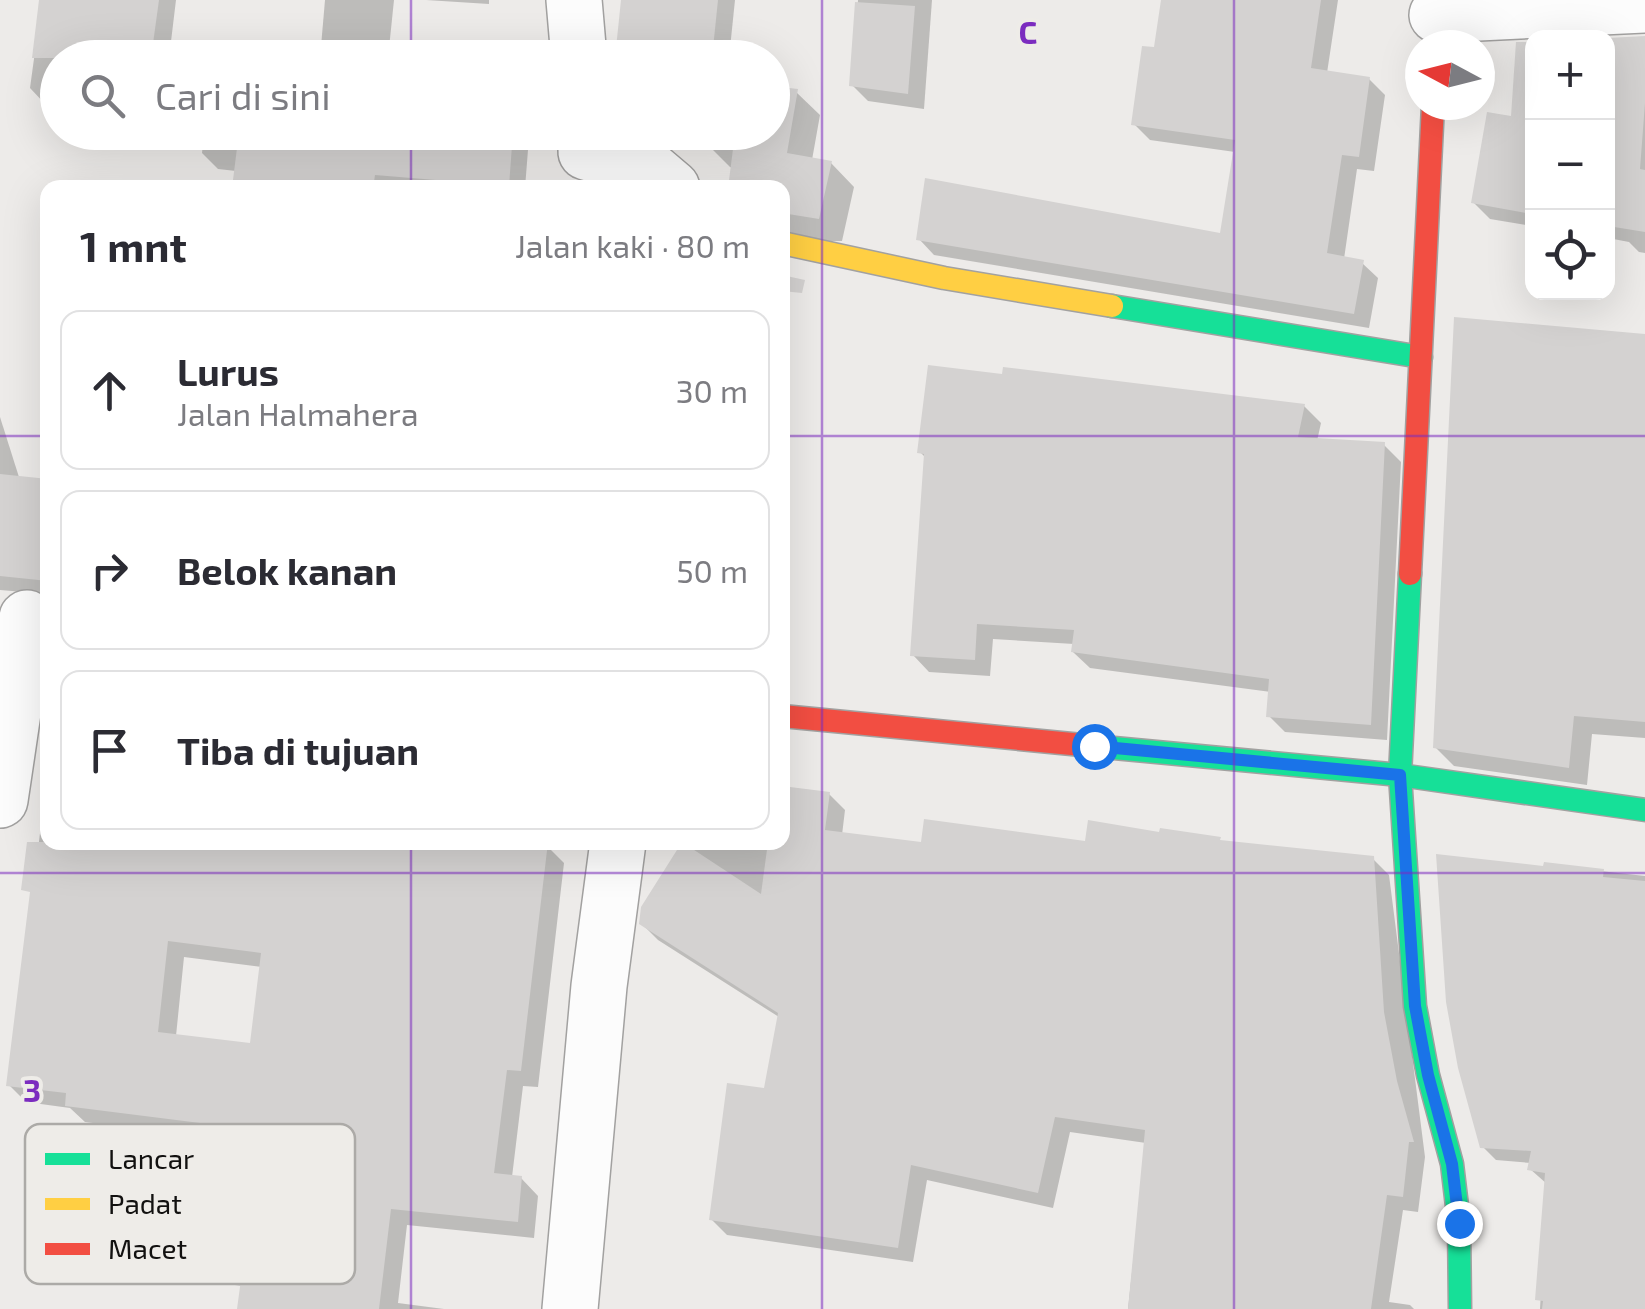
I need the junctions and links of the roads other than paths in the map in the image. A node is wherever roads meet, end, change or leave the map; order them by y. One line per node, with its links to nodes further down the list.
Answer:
1 (574, 0): 4 (street)
2 (1645, 5): 3 (street)
3 (1437, 20)
4 (577, 40)
5 (1432, 120): 9 (street)
6 (586, 157): 7 (street)
7 (663, 180)
8 (790, 245): 9 (street)
9 (1421, 357): 12 (street)
10 (25, 618): 13 (street)
11 (790, 717): 12 (street)
12 (1400, 775): 14 (street); 17 (street)
13 (0, 800)
14 (1645, 810)
15 (617, 850): 16 (street)
16 (570, 1309)
17 (1460, 1309)

